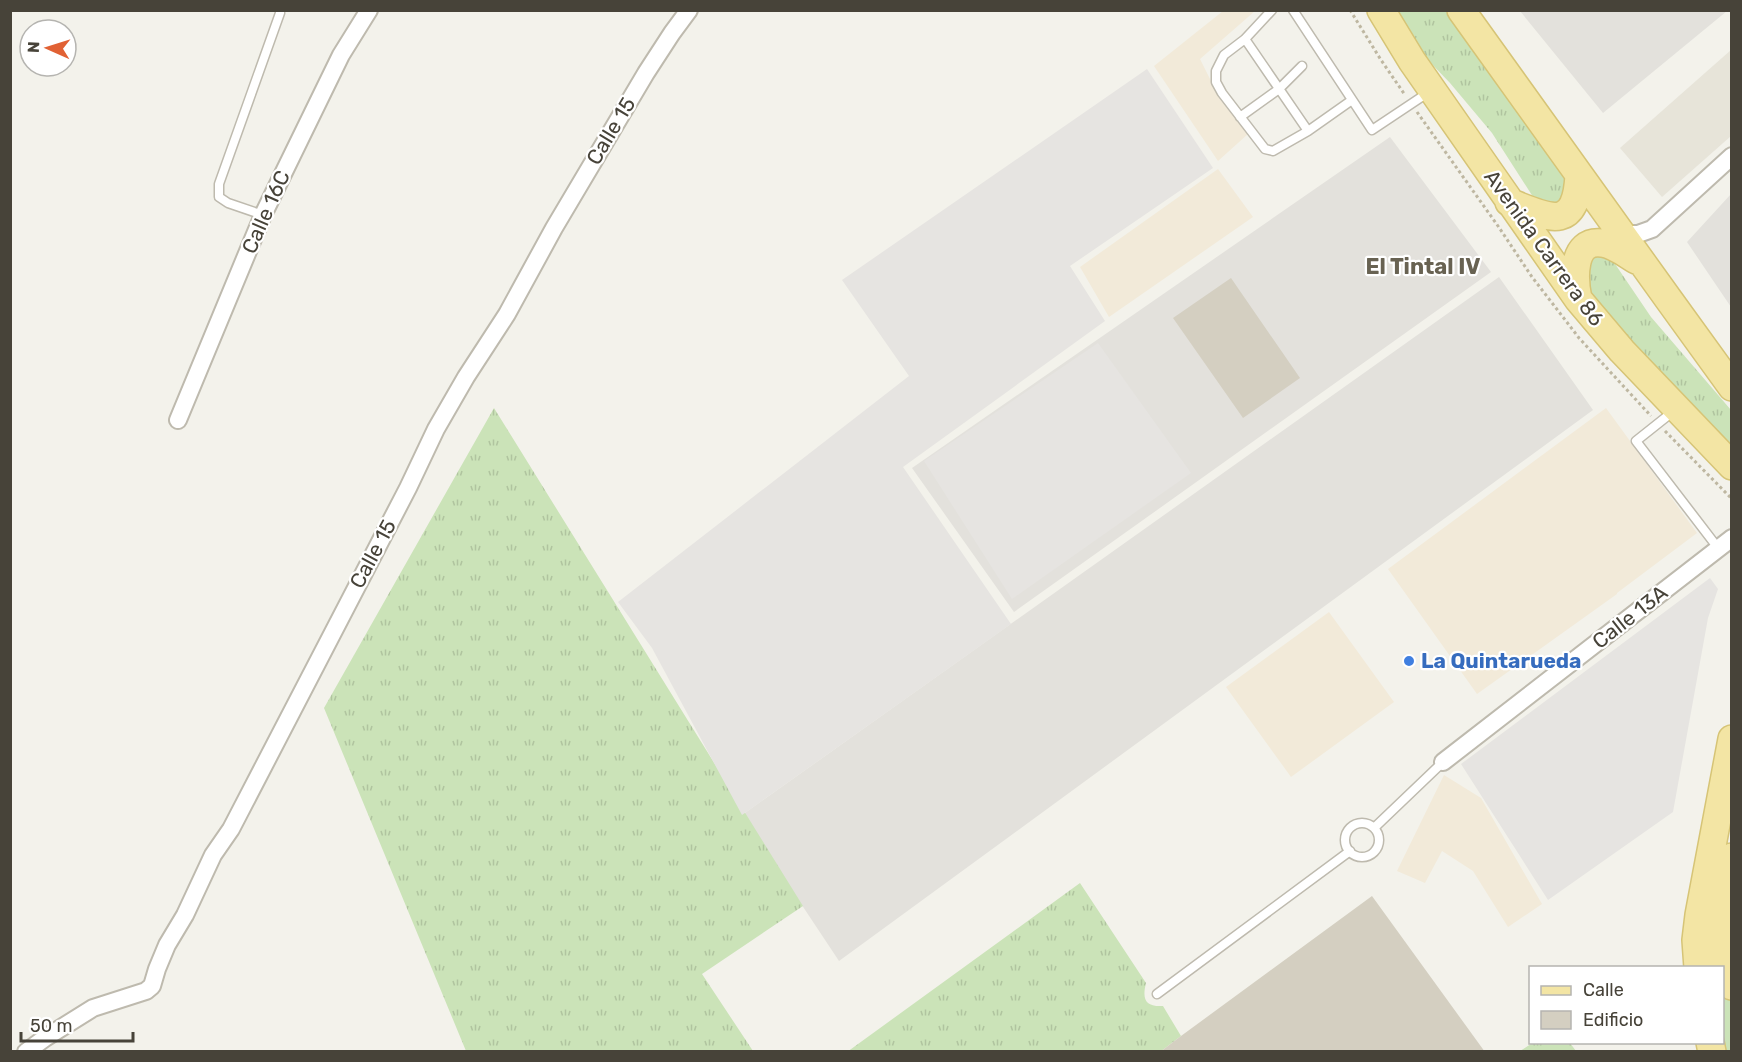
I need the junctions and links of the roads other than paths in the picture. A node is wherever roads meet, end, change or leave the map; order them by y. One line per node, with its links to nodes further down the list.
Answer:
1 (369, 10): 18 (street, Calle 16C)
2 (689, 10): 38 (street, Calle 15)
3 (1272, 10): 8 (lane)
4 (1293, 10): 12 (lane)
5 (1381, 10): 11 (main road, Avenida Carrera 86)
6 (1461, 10): 16 (main road)
7 (280, 13): 18 (lane)
8 (1245, 39): 10 (lane); 13 (lane)
9 (1302, 66): 10 (lane)
10 (1279, 89): 13 (lane); 14 (lane)
11 (1432, 91): 12 (lane); 17 (main road, Avenida Carrera 86)
12 (1352, 100): 14 (lane)
13 (1240, 117): 14 (lane)
14 (1308, 131)
15 (1731, 156): 19 (street)
16 (1579, 175): 17 (main road); 19 (main road)
17 (1509, 202): 21 (main road, Avenida Carrera 86)
18 (263, 215): 25 (street, Calle 16C)
19 (1621, 234): 20 (main road)
20 (1642, 264): 21 (main road); 22 (main road)
21 (1578, 299): 24 (main road, Avenida Carrera 86)
22 (1722, 364): 23 (main road)
23 (1731, 387)
24 (1678, 408): 26 (main road, Avenida Carrera 86); 27 (lane)
25 (178, 420)
26 (1731, 465)
27 (1725, 543): 29 (street, Calle 13A)
28 (1731, 739): 33 (main road)
29 (1443, 762): 30 (lane)
30 (1374, 828): 31 (lane); 31 (lane)
31 (1350, 852): 37 (lane)
32 (1731, 857): 34 (main road)
33 (1698, 966)
34 (1722, 966)
35 (1724, 970): 36 (main road)
36 (1731, 986)
37 (1157, 994)
38 (26, 1052)

